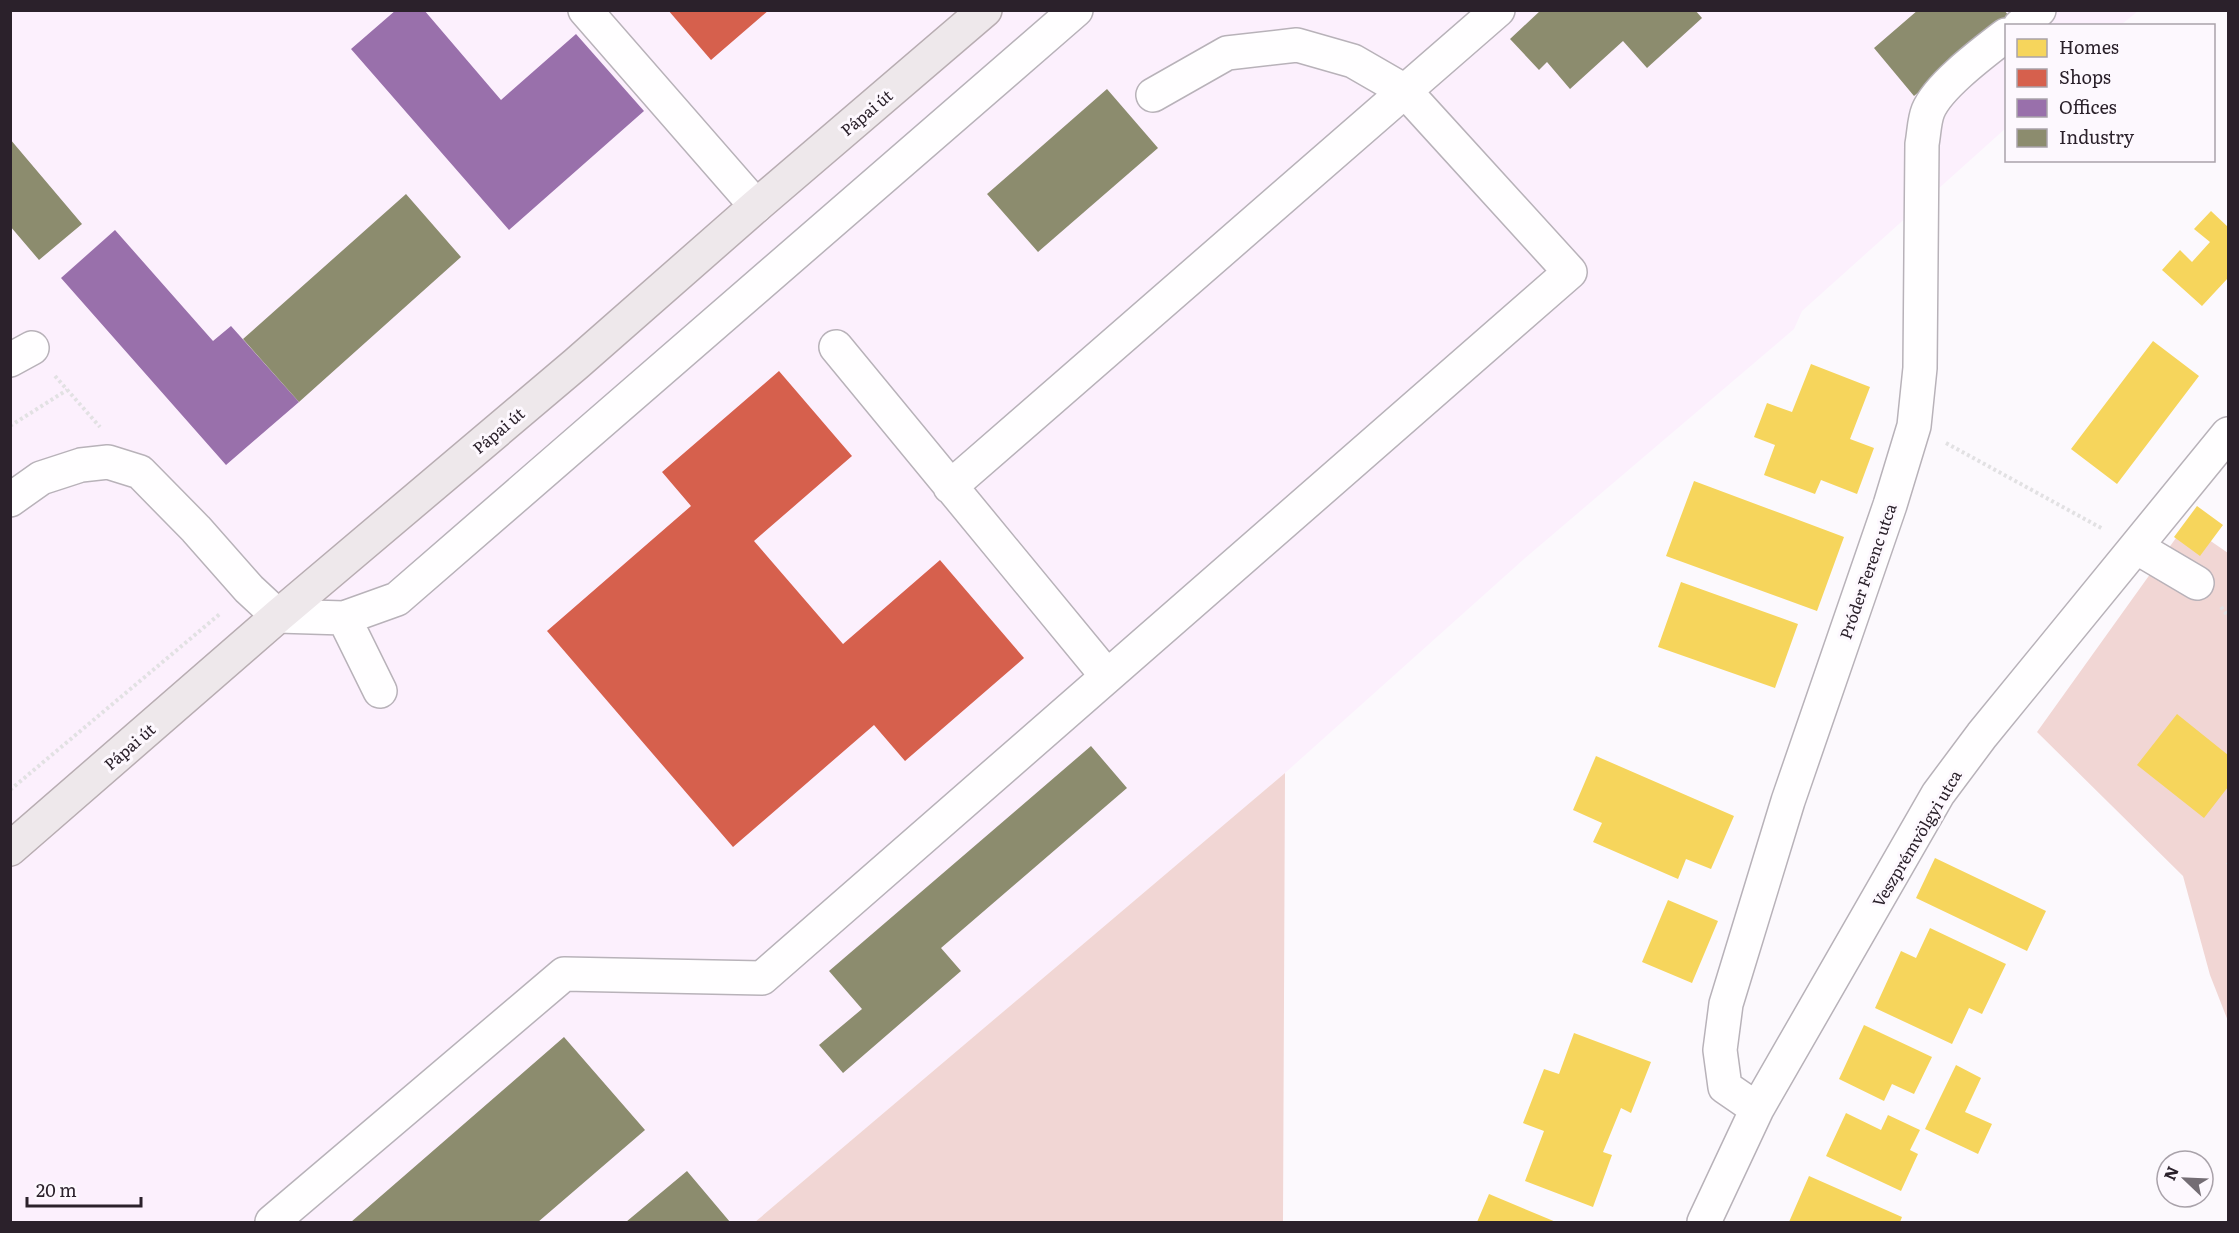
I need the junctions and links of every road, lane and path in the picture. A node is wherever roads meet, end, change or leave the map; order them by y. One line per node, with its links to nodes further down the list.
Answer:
1 (585, 10): 10 (street)
2 (985, 10): 10 (main road, Pápai út)
3 (1076, 10): 23 (street)
4 (1498, 10): 8 (street)
5 (2039, 10): 6 (street)
6 (2022, 24)
7 (2005, 36): 15 (street, Próder Ferenc utca)
8 (1405, 91): 9 (street); 18 (street); 24 (street)
9 (1154, 95)
10 (756, 206): 22 (main road, Pápai út)
11 (836, 347): 18 (street)
12 (21, 354): 13 (path)
13 (67, 390): 14 (path); 16 (path)
14 (10, 426)
15 (1914, 426): 20 (path); 27 (street, Próder Ferenc utca)
16 (104, 431)
17 (2229, 434): 20 (street, Veszprémvölgyi utca)
18 (950, 487): 24 (street)
19 (10, 500): 22 (street)
20 (2136, 547): 21 (street); 27 (street, Veszprémvölgyi utca)
21 (2197, 583)
22 (278, 616): 23 (street); 26 (main road, Pápai út)
23 (344, 618): 25 (street)
24 (1107, 676): 28 (street)
25 (380, 691)
26 (10, 849)
27 (1757, 1109): 29 (street, Veszprémvölgyi utca)
28 (274, 1222)
29 (1704, 1222)

